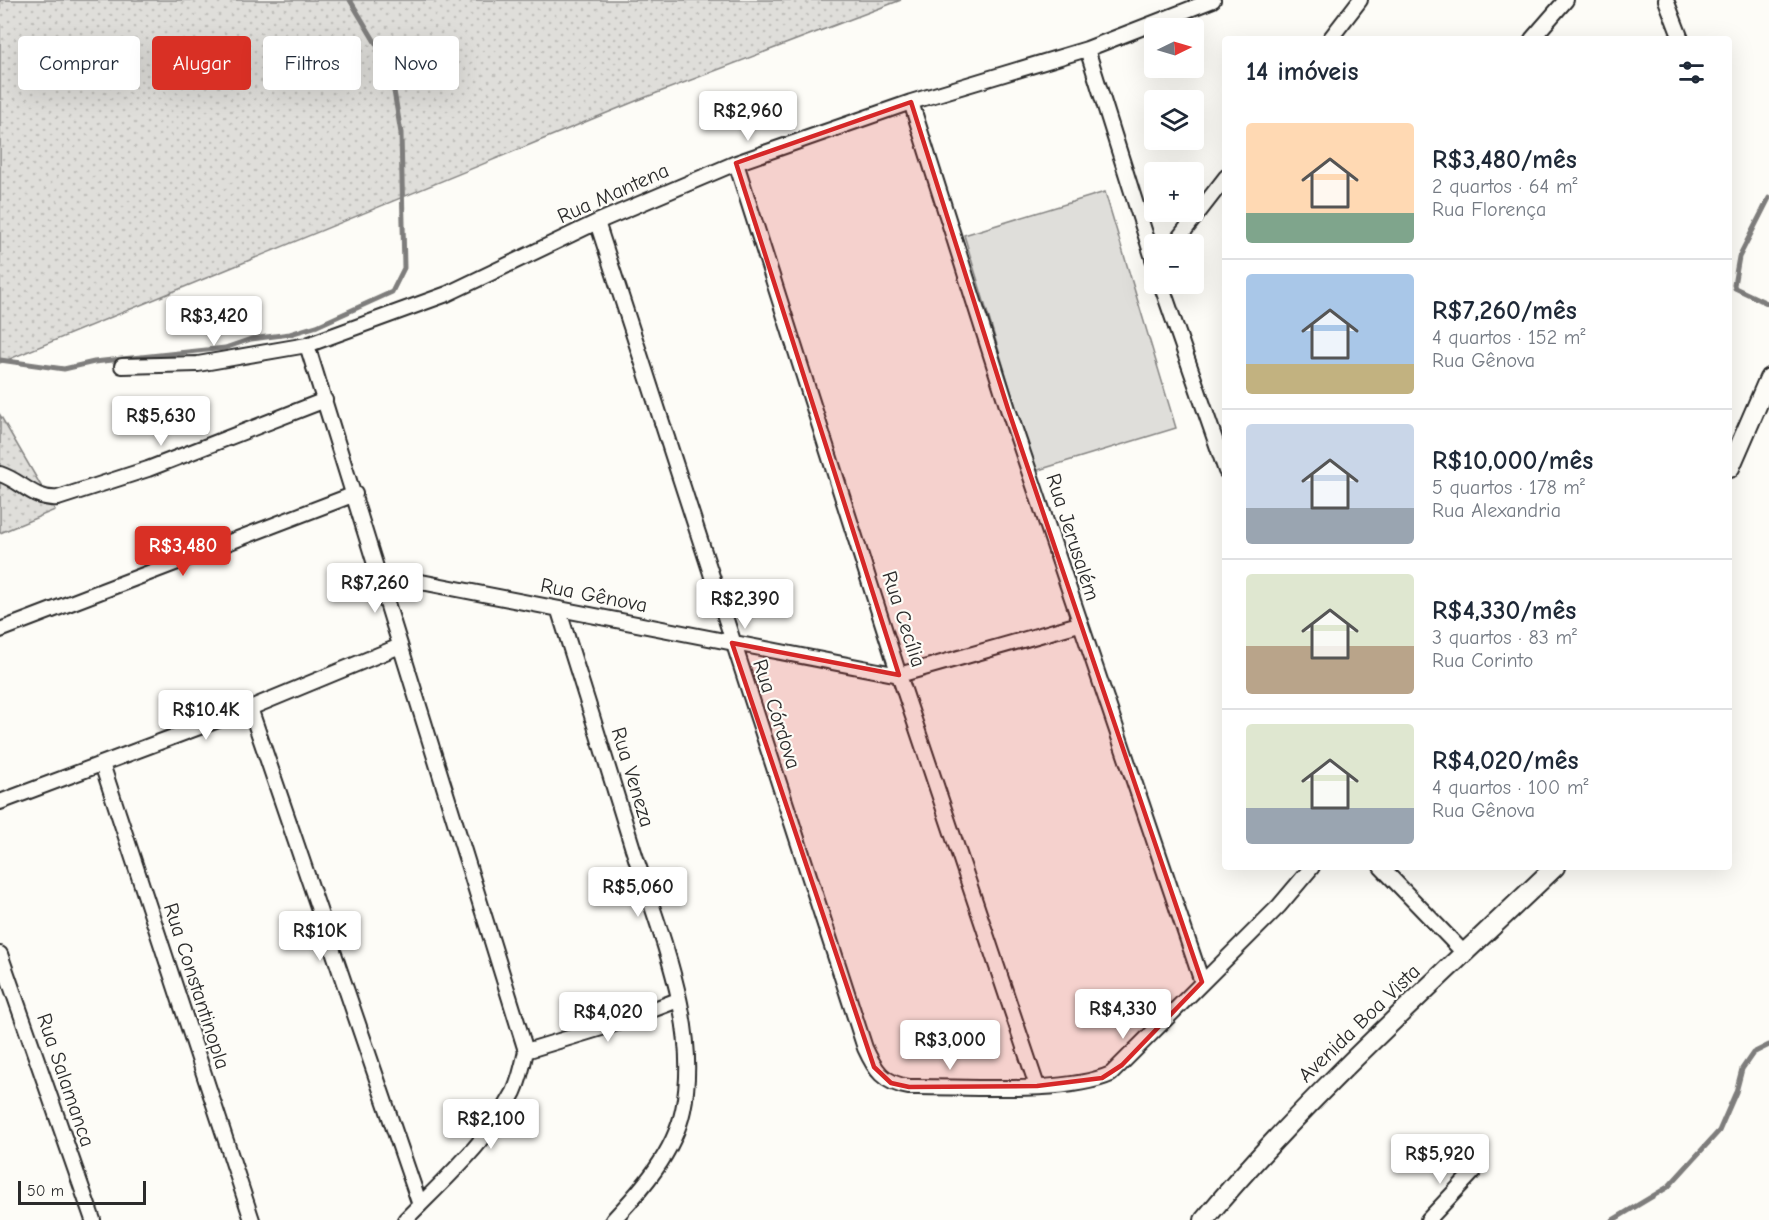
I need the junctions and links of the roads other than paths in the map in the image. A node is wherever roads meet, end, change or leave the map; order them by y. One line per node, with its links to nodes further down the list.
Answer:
1 (1213, 0): 8 (street, Rua Mantena)
2 (1360, 0): 5 (street)
3 (1566, 0): 6 (street)
4 (1666, 0): 7 (street)
5 (1332, 36)
6 (1535, 36)
7 (1681, 36)
8 (1088, 49): 9 (street, Rua Mantena); 13 (street)
9 (911, 102): 10 (street, Rua Mantena); 26 (street, Rua Jerusalém)
10 (736, 163): 12 (street, Rua Mantena); 30 (street, Rua Cecília)
11 (1222, 182): 14 (street)
12 (597, 222): 16 (street, Rua Mantena); 28 (street, Rua Córdova)
13 (1145, 234)
14 (1182, 234)
15 (1165, 294): 20 (street)
16 (307, 345): 17 (street, Rua Mantena); 19 (street)
17 (122, 366)
18 (1769, 378): 21 (street)
19 (325, 400): 22 (street); 23 (street)
20 (1222, 448)
21 (1732, 463)
22 (0, 474)
23 (355, 494): 24 (street); 27 (street)
24 (380, 574): 25 (street, Rua Gênova); 29 (street)
25 (560, 610): 28 (street, Rua Gênova); 40 (street, Rua Veneza)
26 (1079, 624): 30 (street, Rua Gênova); 39 (street, Rua Jerusalém)
27 (0, 630)
28 (732, 643): 30 (street, Rua Gênova); 42 (street, Rua Córdova)
29 (400, 646): 31 (street); 41 (street)
30 (899, 675): 42 (street, Rua Cecília)
31 (250, 708): 32 (street); 44 (street)
32 (102, 764): 33 (street); 46 (street, Rua Constantinopla)
33 (0, 802)
34 (1309, 870): 39 (street, Rua Córdova)
35 (1385, 870): 38 (street)
36 (1552, 870): 38 (street, Avenida Boa Vista)
37 (0, 954): 45 (street, Rua Salamanca)
38 (1465, 954): 49 (street, Avenida Boa Vista)
39 (1202, 982): 42 (street, Rua Córdova)
40 (678, 1000): 41 (street); 48 (street, Rua Veneza)
41 (526, 1051): 44 (street)
42 (1037, 1086)
43 (1474, 1171): 50 (street)
44 (420, 1205): 47 (street)
45 (93, 1220)
46 (252, 1220)
47 (405, 1220)
48 (614, 1220)
49 (1204, 1220)
50 (1428, 1220)

